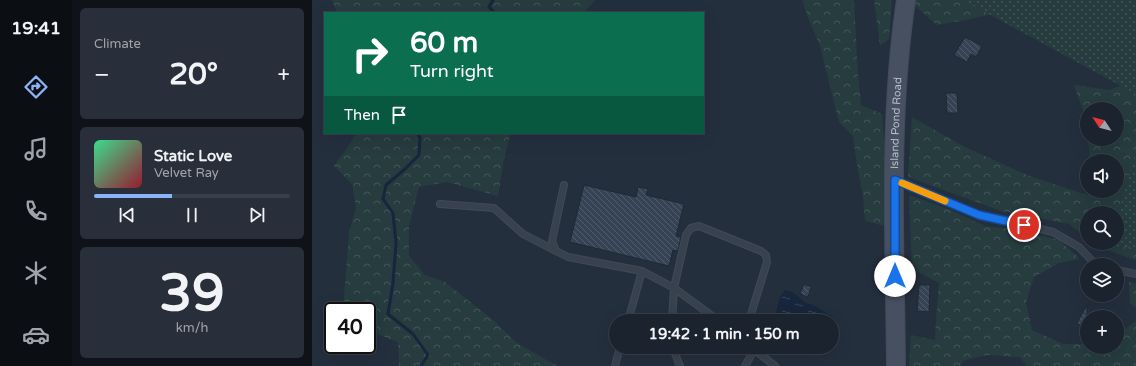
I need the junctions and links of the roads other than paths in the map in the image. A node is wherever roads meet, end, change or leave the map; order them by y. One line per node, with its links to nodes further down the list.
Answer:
1 (906, 0): 2 (street, Island Pond Road)
2 (895, 180): 6 (lane); 23 (street, Island Pond Road)
3 (564, 185): 5 (lane)
4 (440, 204): 5 (lane)
5 (556, 251): 7 (lane)
6 (1089, 258)
7 (642, 271): 10 (lane); 11 (lane)
8 (1124, 271): 9 (lane)
9 (1136, 274)
10 (674, 288): 12 (lane); 13 (lane); 14 (lane)
11 (630, 314)
12 (672, 314)
13 (709, 314)
14 (751, 314)
15 (618, 354): 19 (lane)
16 (675, 354): 20 (lane)
17 (750, 354): 21 (lane)
18 (760, 354): 22 (lane)
19 (615, 366)
20 (680, 366)
21 (745, 366)
22 (775, 366)
23 (896, 366)

